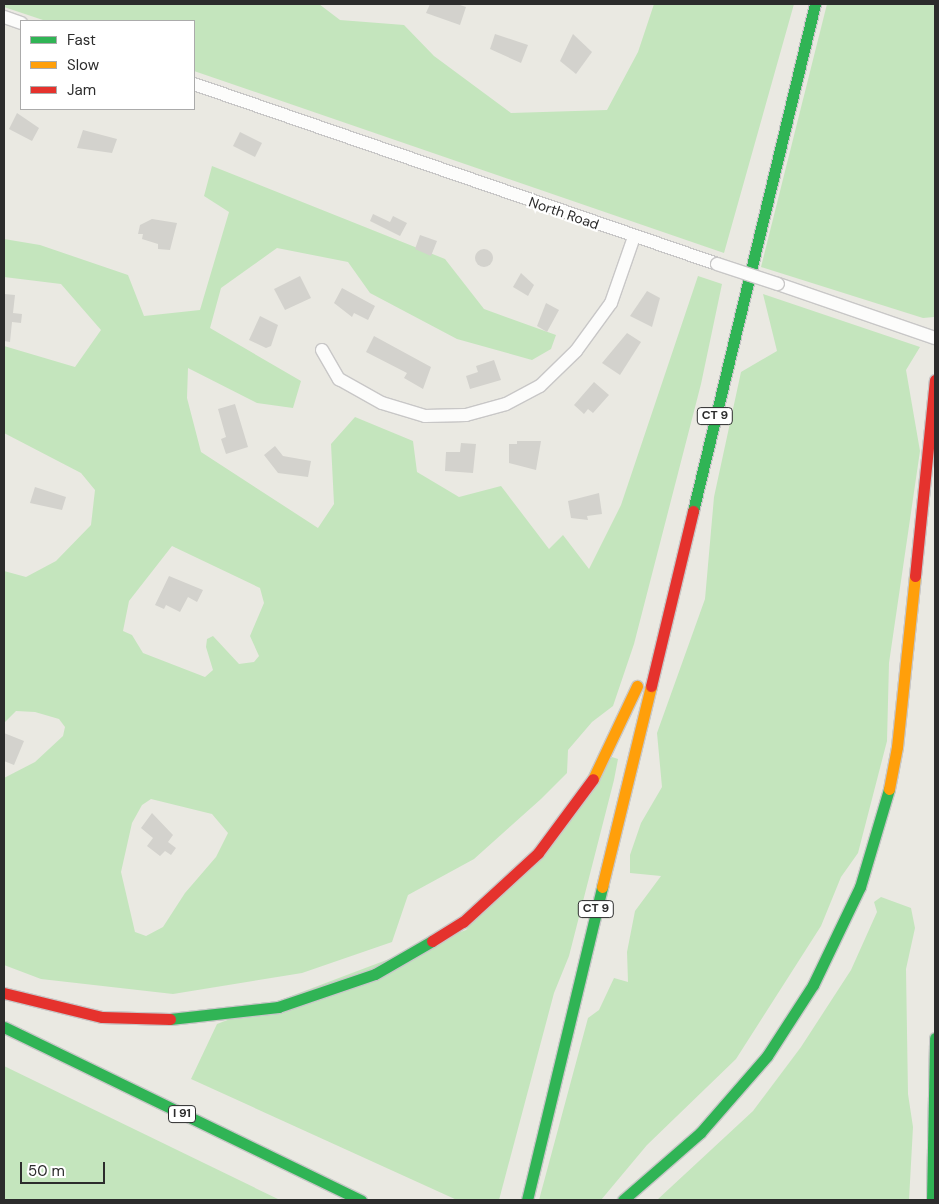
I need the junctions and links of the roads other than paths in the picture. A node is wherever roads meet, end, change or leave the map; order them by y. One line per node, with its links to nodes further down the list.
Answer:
1 (815, 4): 9 (highway, CT 9)
2 (4, 17): 3 (street)
3 (20, 23)
4 (195, 84): 5 (street, North Road)
5 (634, 237): 6 (street, North Road, bridge); 7 (street)
6 (935, 338)
7 (322, 350)
8 (935, 380): 15 (highway)
9 (666, 618): 10 (highway); 14 (highway, CT 9)
10 (4, 994)
11 (4, 1027): 13 (highway, I 91)
12 (935, 1038): 16 (highway)
13 (361, 1200)
14 (527, 1200)
15 (623, 1200)
16 (932, 1200)

